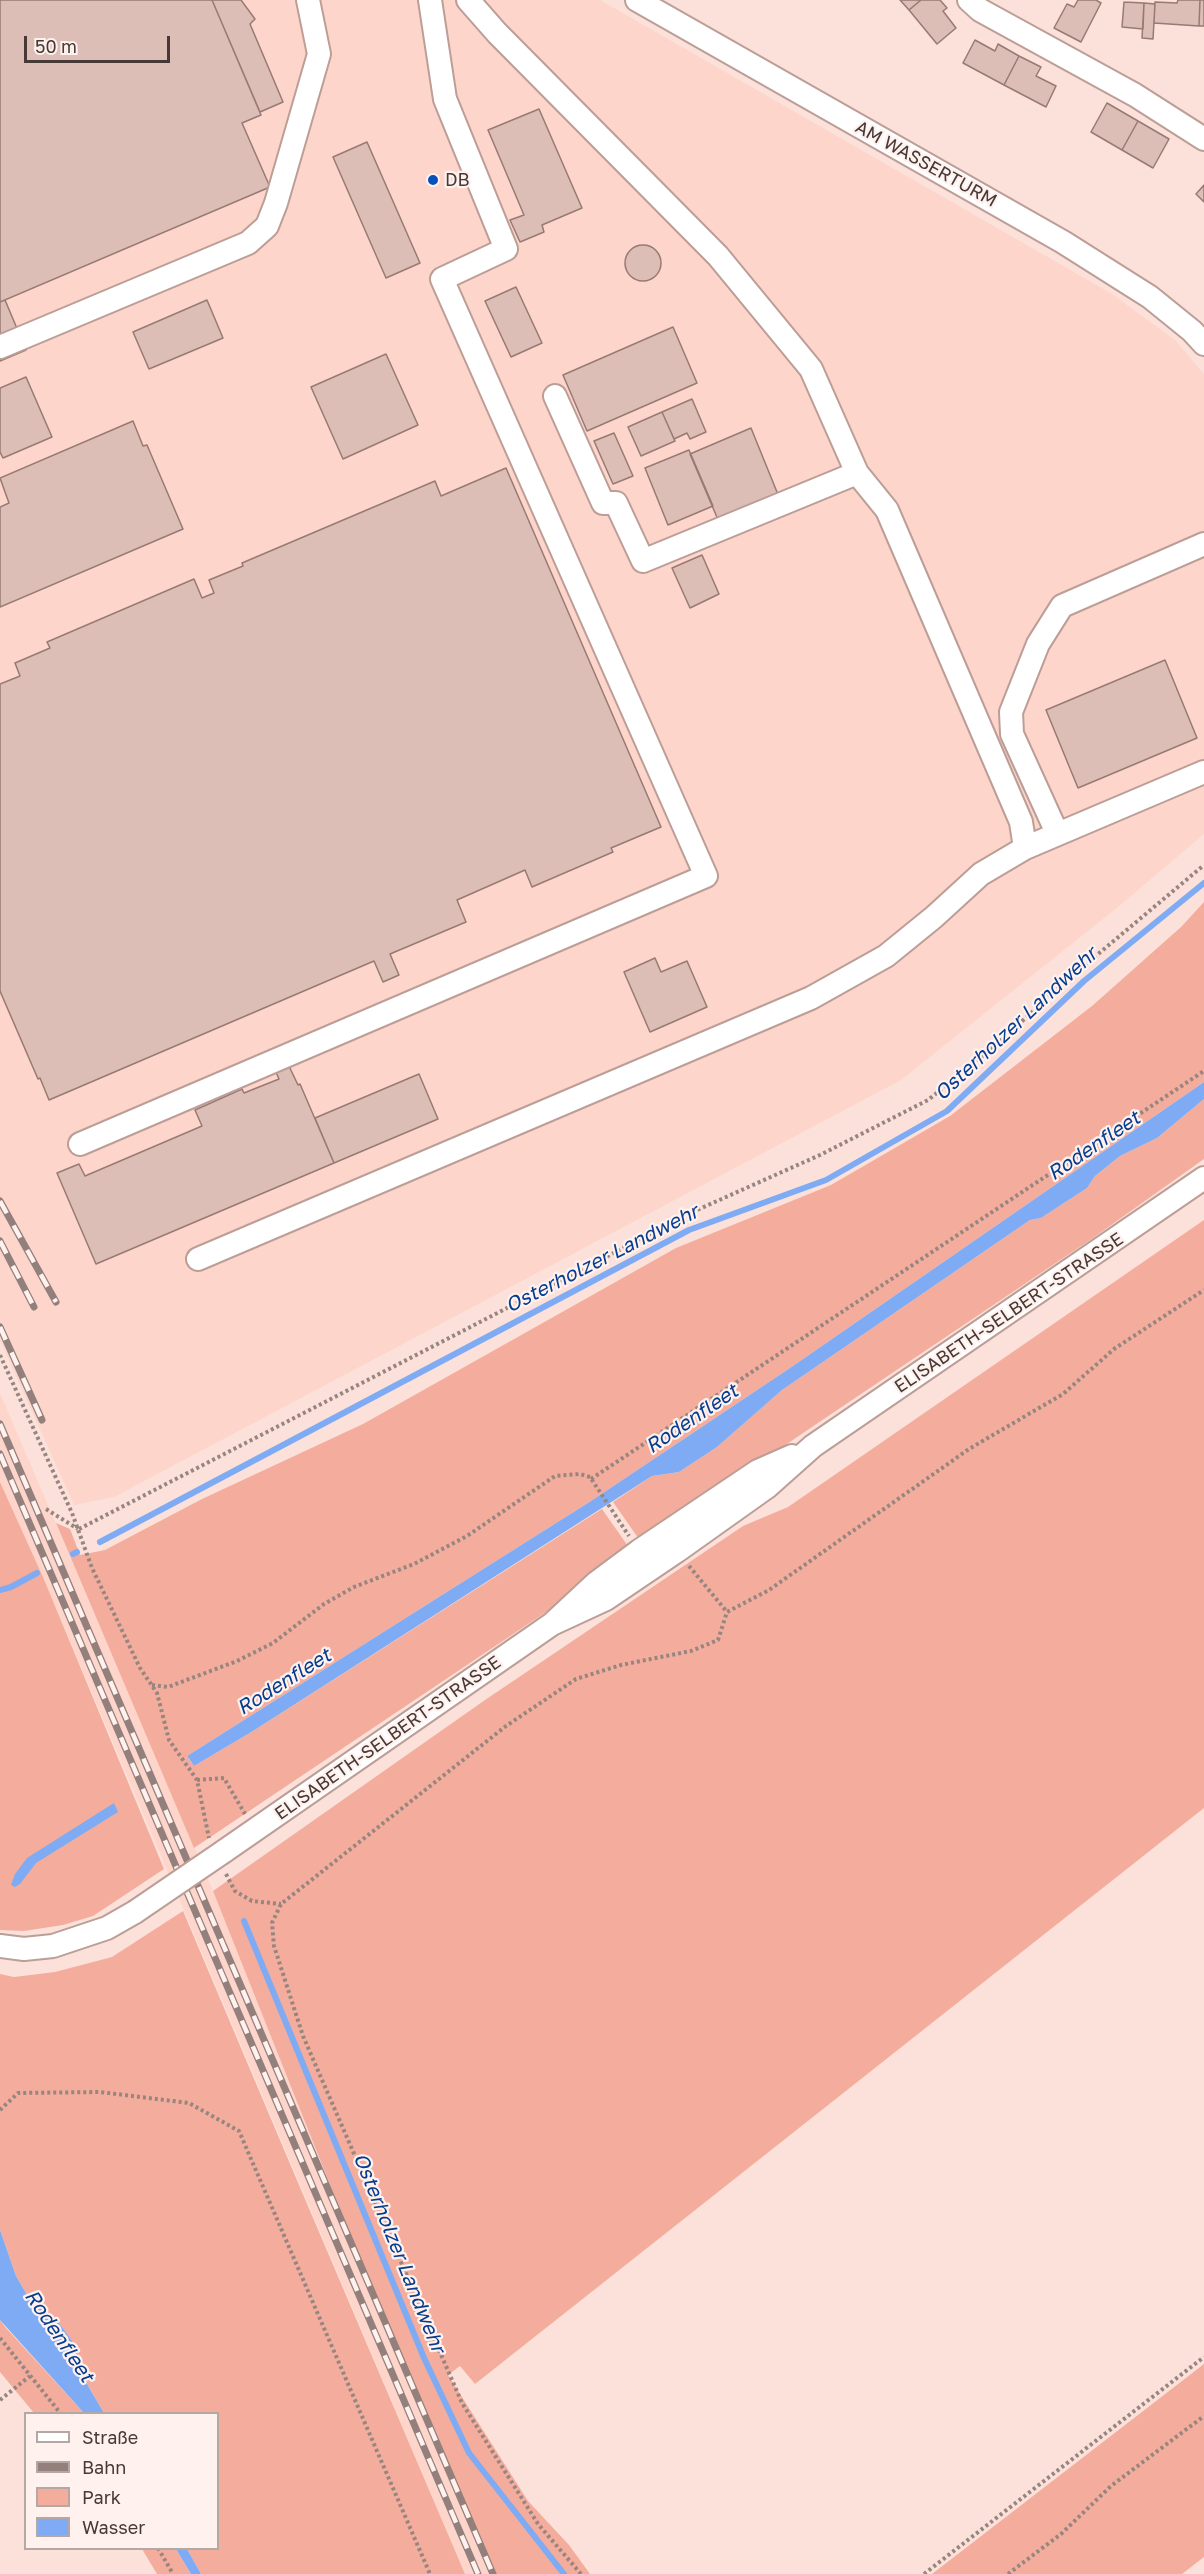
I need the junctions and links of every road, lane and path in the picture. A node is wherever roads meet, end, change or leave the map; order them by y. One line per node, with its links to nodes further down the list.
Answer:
1 (308, 0): 8 (street)
2 (430, 0): 17 (street)
3 (468, 0): 10 (street)
4 (637, 0): 7 (street, AM WASSERTURM)
5 (981, 3): 6 (street)
6 (1204, 139)
7 (1204, 344)
8 (0, 347)
9 (555, 396): 10 (street)
10 (857, 473): 14 (street)
11 (1204, 544): 13 (street)
12 (1204, 772): 13 (street)
13 (1057, 833): 14 (street)
14 (1024, 848): 19 (street)
15 (1204, 865): 26 (path)
16 (1204, 1071): 23 (path)
17 (80, 1144)
18 (1204, 1178): 22 (street, ELISABETH-SELBERT-STRASSE)
19 (198, 1259)
20 (1204, 1290): 28 (path)
21 (0, 1355): 26 (path)
22 (813, 1446): 27 (street, ELISABETH-SELBERT-STRASSE); 29 (street, ELISABETH-SELBERT-STRASSE)
23 (591, 1479): 24 (path); 30 (path)
24 (611, 1508)
25 (46, 1509): 26 (path)
26 (79, 1529): 30 (path)
27 (677, 1551): 28 (path); 29 (street, ELISABETH-SELBERT-STRASSE)
28 (727, 1612): 43 (path)
29 (552, 1624): 31 (street, ELISABETH-SELBERT-STRASSE)
30 (151, 1685): 31 (path)
31 (255, 1831): 32 (street, ELISABETH-SELBERT-STRASSE, bridge)
32 (0, 1946)
33 (0, 2110): 42 (path)
34 (0, 2338): 36 (path)
35 (1204, 2356): 44 (path)
36 (30, 2375): 37 (path); 38 (path)
37 (0, 2400)
38 (59, 2412)
39 (1204, 2416): 45 (path)
40 (159, 2550): 41 (path)
41 (173, 2574)
42 (430, 2574)
43 (580, 2574)
44 (924, 2574)
45 (1008, 2574)

